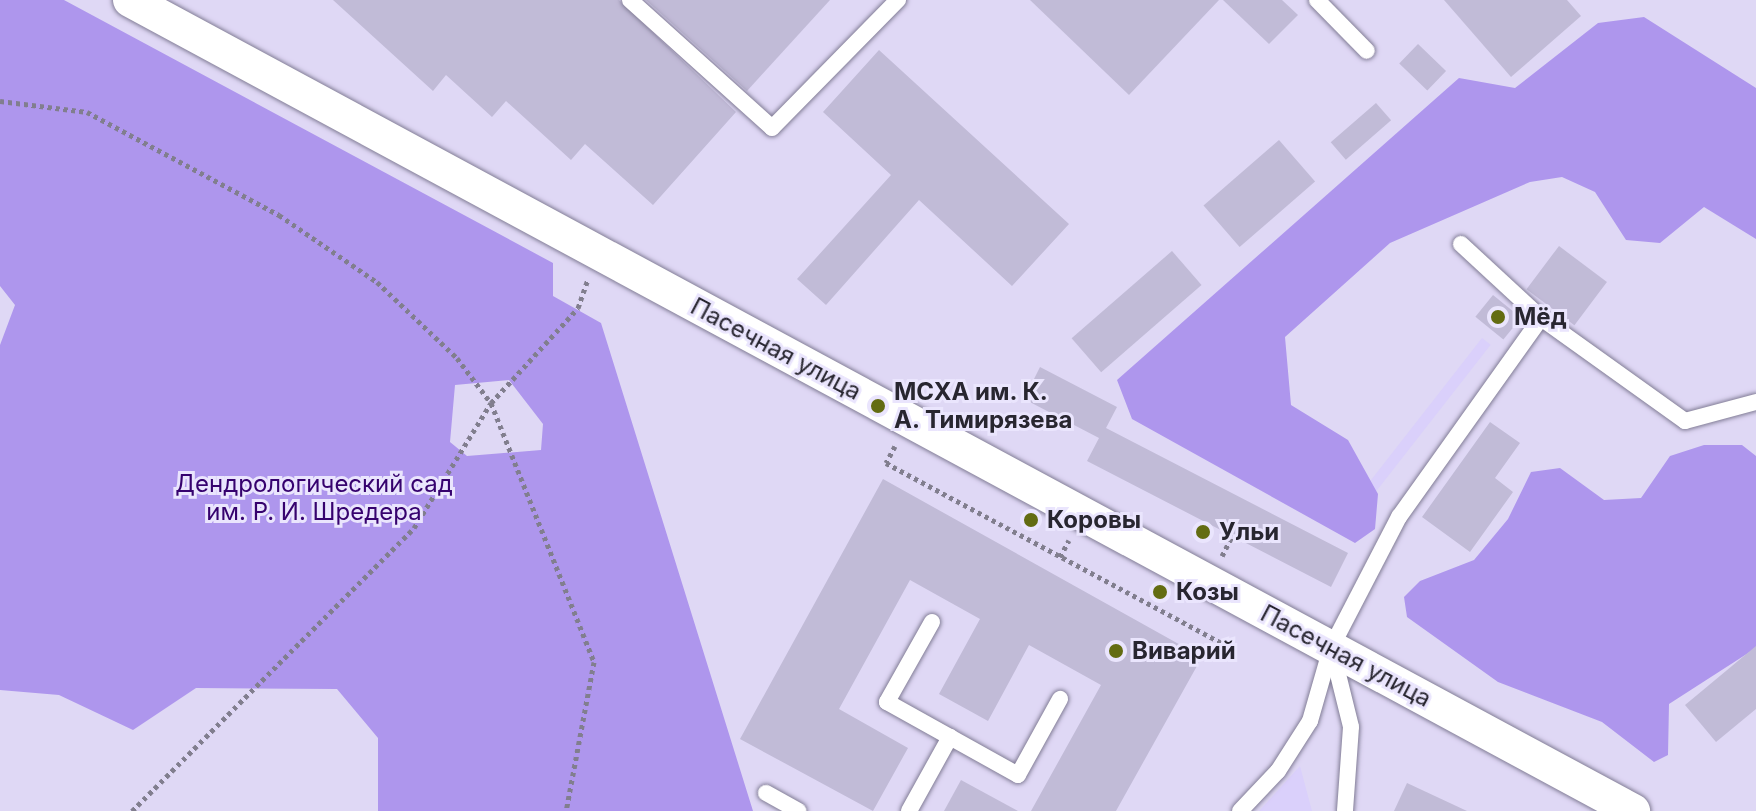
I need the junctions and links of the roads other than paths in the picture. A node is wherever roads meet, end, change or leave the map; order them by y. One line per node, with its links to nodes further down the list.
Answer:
1 (130, 0): 10 (street, Пасечная улица)
2 (630, 0): 3 (lane)
3 (898, 0)
4 (1317, 0): 5 (lane)
5 (1367, 51)
6 (1461, 244): 7 (lane)
7 (1541, 318): 8 (lane); 10 (lane)
8 (1756, 402)
9 (932, 622): 12 (lane)
10 (1331, 648): 16 (lane); 17 (lane); 18 (street, Пасечная улица)
11 (1060, 699): 12 (lane)
12 (950, 737): 15 (lane)
13 (766, 793): 14 (lane)
14 (798, 811)
15 (909, 811)
16 (1240, 811)
17 (1345, 811)
18 (1633, 811)

